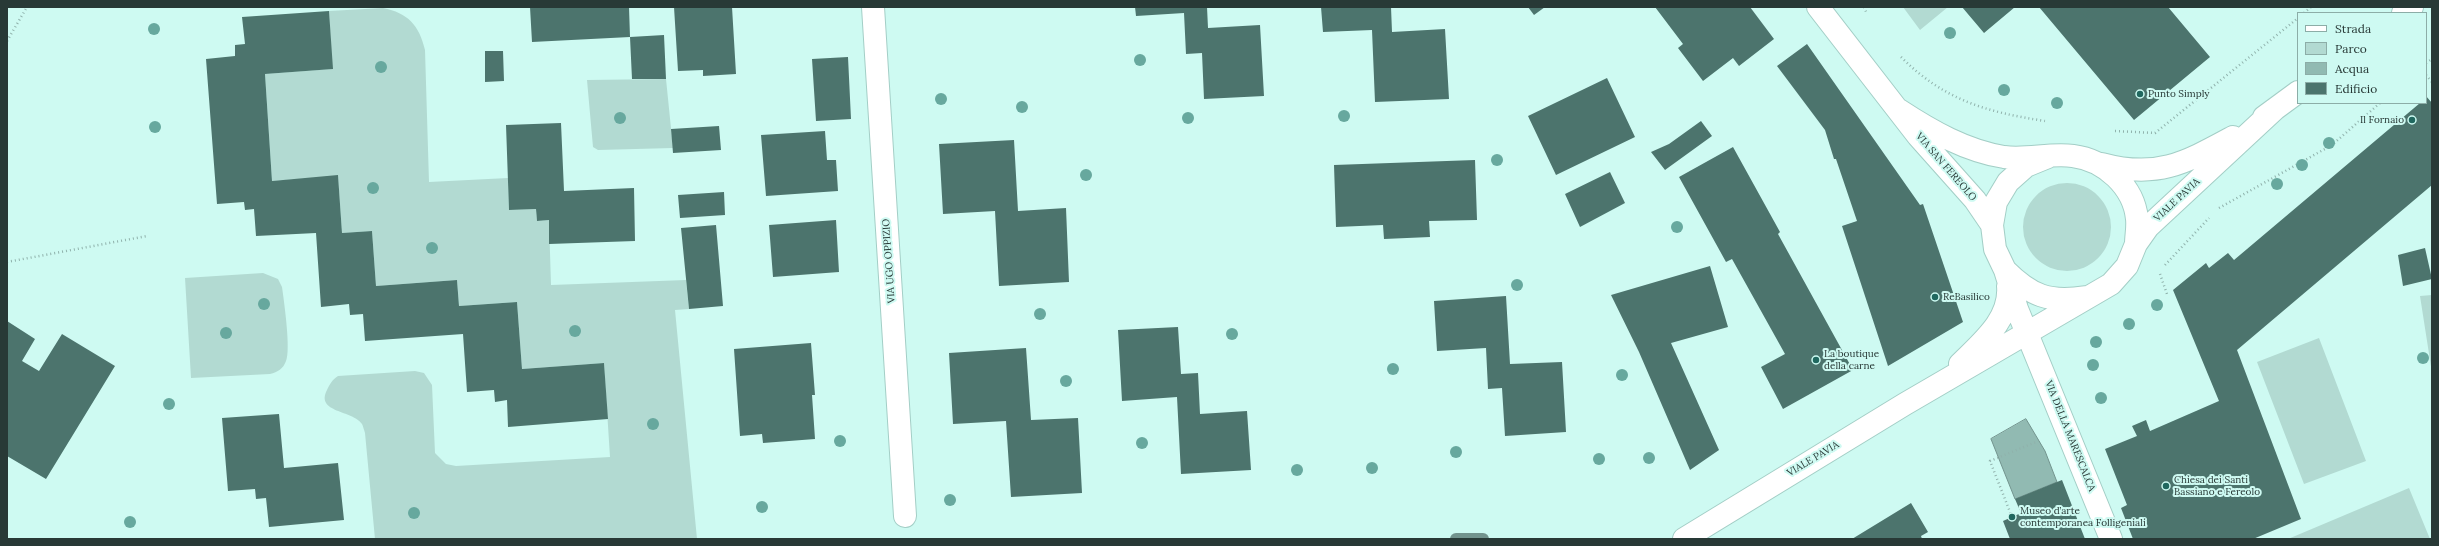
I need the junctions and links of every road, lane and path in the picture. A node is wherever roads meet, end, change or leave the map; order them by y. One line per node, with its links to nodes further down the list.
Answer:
1 (27, 7): 7 (path)
2 (873, 7): 29 (street, VIA UGO OPPIZIO)
3 (1818, 7): 12 (street, VIA SAN FEREOLO)
4 (1864, 7): 5 (path)
5 (1869, 17)
6 (2297, 19): 14 (path)
7 (7, 41)
8 (1899, 56): 13 (path)
9 (2297, 93): 11 (street, VIALE PAVIA)
10 (2379, 104): 17 (path)
11 (2275, 109): 16 (street, VIALE PAVIA); 17 (street, VIALE PAVIA)
12 (1899, 110): 15 (street, VIA SAN FEREOLO); 19 (street, VIA SAN FEREOLO)
13 (2050, 122)
14 (2110, 131)
15 (2048, 157): 16 (street, VIA SAN FEREOLO); 19 (street, VIA SAN FEREOLO)
16 (2096, 162): 21 (street, VIA SAN FEREOLO)
17 (2195, 183): 21 (street, VIALE PAVIA)
18 (2212, 214): 24 (path)
19 (1992, 225): 23 (street, VIA SAN FEREOLO)
20 (147, 236): 22 (path)
21 (2136, 244): 25 (street, VIALE PAVIA)
22 (7, 262)
23 (2007, 276): 25 (street, VIALE PAVIA); 26 (street, VIA SAN FEREOLO); 27 (street, VIALE PAVIA)
24 (2167, 294)
25 (2089, 296): 26 (street, VIALE PAVIA)
26 (2028, 334): 27 (street, VIALE PAVIA); 32 (street, VIA DELLA MARESCALCA)
27 (1942, 382): 31 (street, VIALE PAVIA)
28 (2039, 441): 30 (path)
29 (904, 516)
30 (2012, 517)
31 (1684, 539)
32 (2111, 539)

